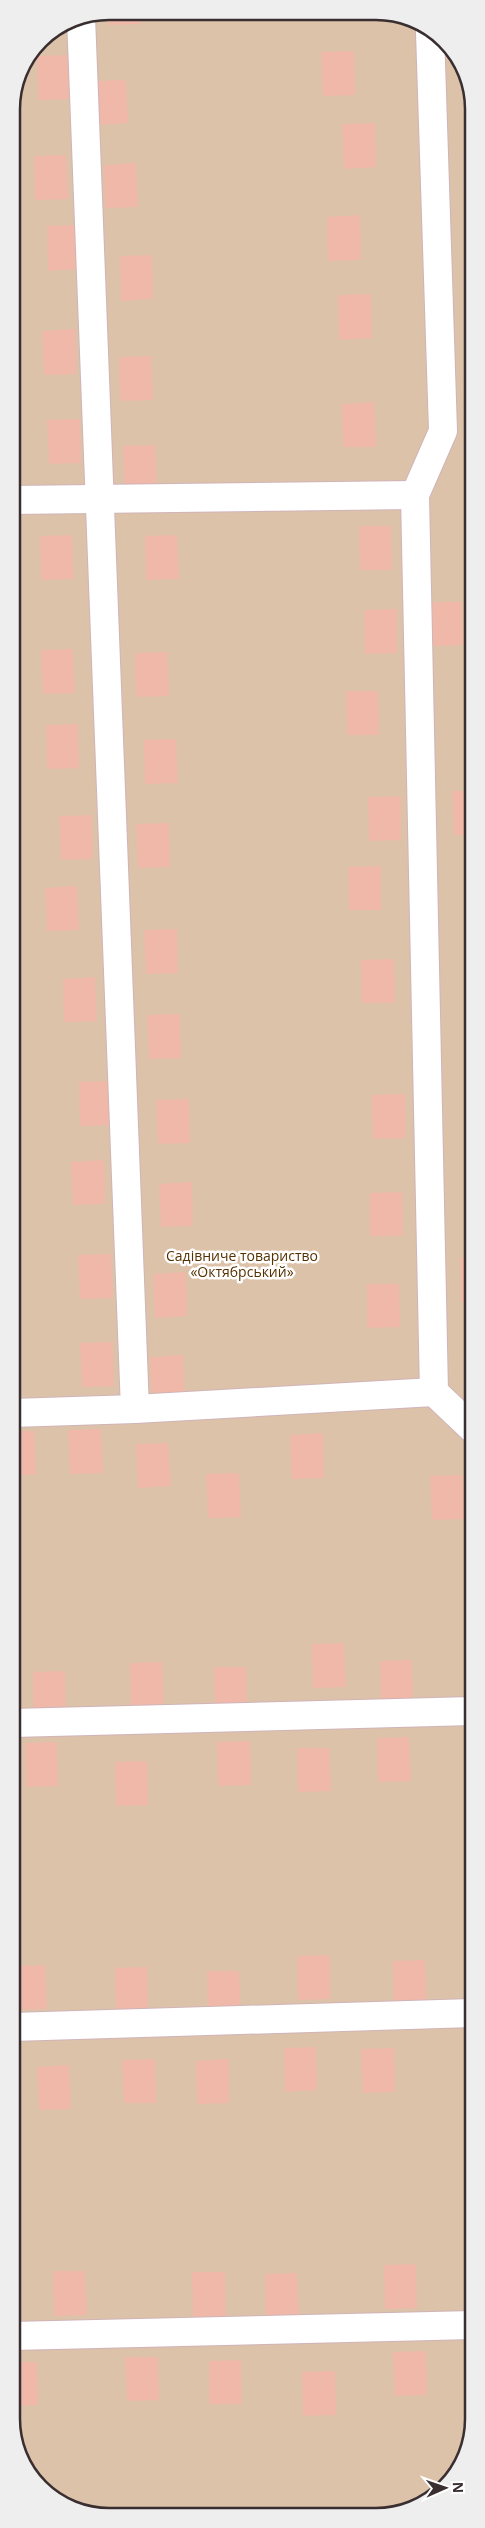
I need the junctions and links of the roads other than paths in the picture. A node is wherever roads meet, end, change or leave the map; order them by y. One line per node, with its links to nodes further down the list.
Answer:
1 (81, 25): 4 (street)
2 (430, 38): 3 (street)
3 (415, 495): 4 (street); 6 (street)
4 (100, 499): 5 (street); 7 (street)
5 (20, 500)
6 (434, 1392): 7 (street); 9 (street)
7 (136, 1408): 8 (street)
8 (20, 1412)
9 (465, 1421)
10 (465, 1711): 11 (street)
11 (20, 1722)
12 (465, 2014): 13 (street)
13 (20, 2028)
14 (465, 2325): 15 (street)
15 (20, 2336)

